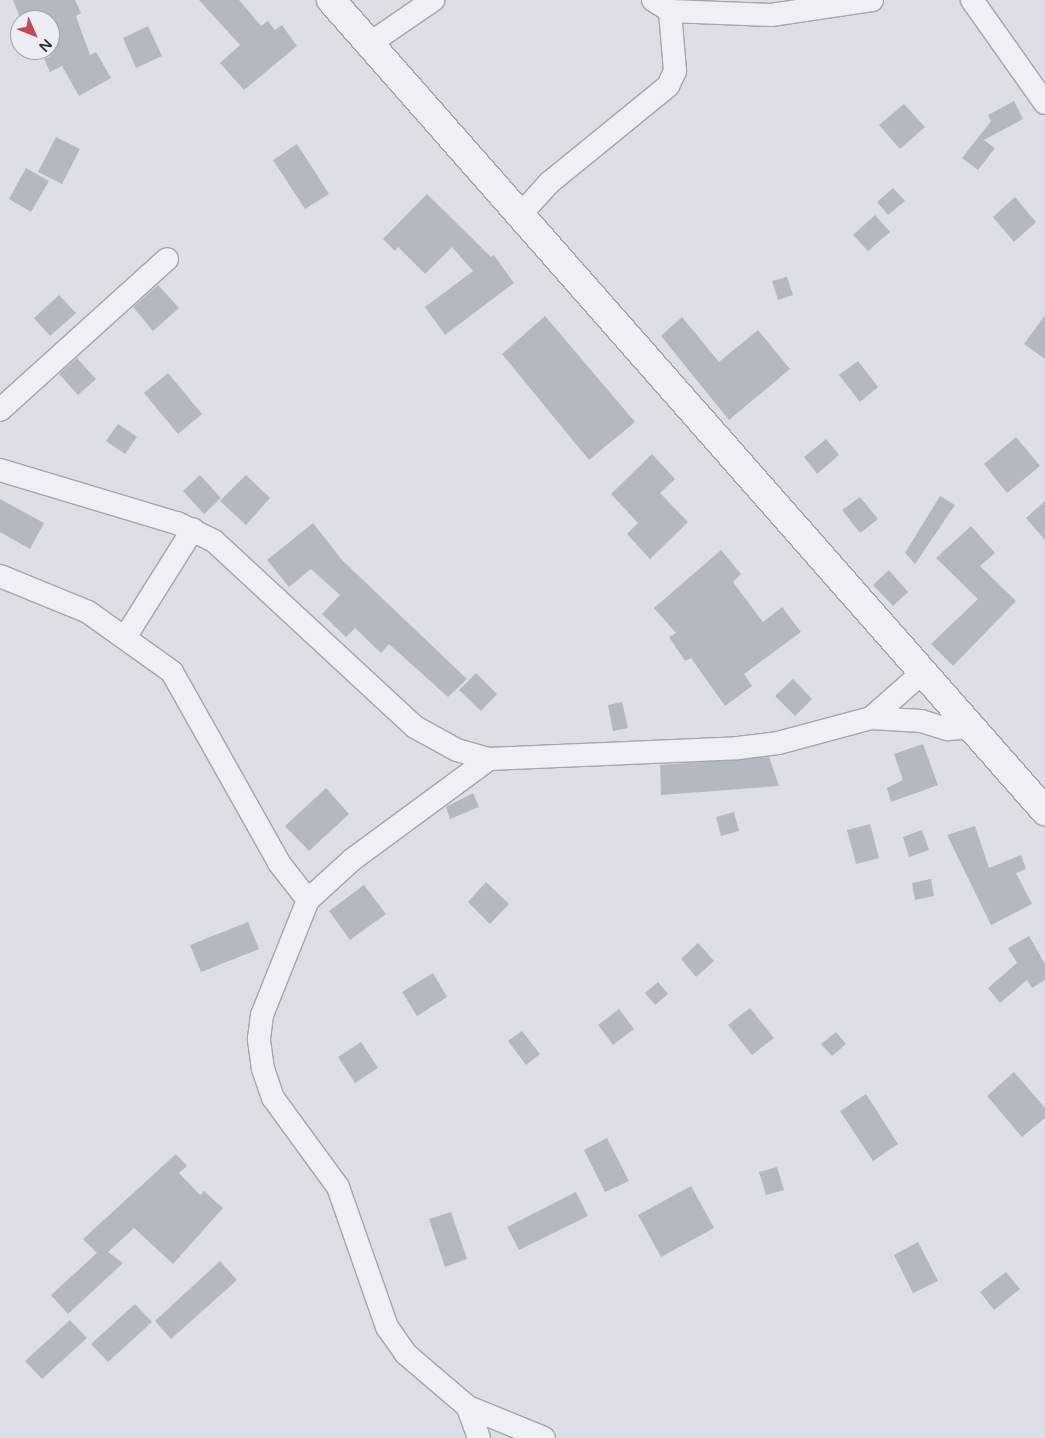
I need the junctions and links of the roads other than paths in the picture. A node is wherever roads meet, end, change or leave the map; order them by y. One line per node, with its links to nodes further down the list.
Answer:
1 (331, 0): 6 (street)
2 (432, 0): 6 (street)
3 (872, 0): 5 (street)
4 (972, 0): 7 (street)
5 (662, 5): 8 (street)
6 (369, 44): 8 (street)
7 (1045, 103)
8 (521, 214): 15 (street)
9 (167, 259): 10 (street)
10 (0, 410)
11 (0, 470): 12 (street)
12 (193, 529): 14 (street); 18 (street)
13 (0, 576): 14 (street)
14 (126, 636): 20 (street)
15 (922, 674): 16 (street); 17 (street)
16 (871, 718): 17 (street); 18 (street)
17 (975, 727): 19 (street)
18 (489, 759): 20 (street)
19 (1045, 811)
20 (308, 900): 21 (street)
21 (468, 1407): 22 (street); 23 (street)
22 (479, 1438)
23 (544, 1438)

